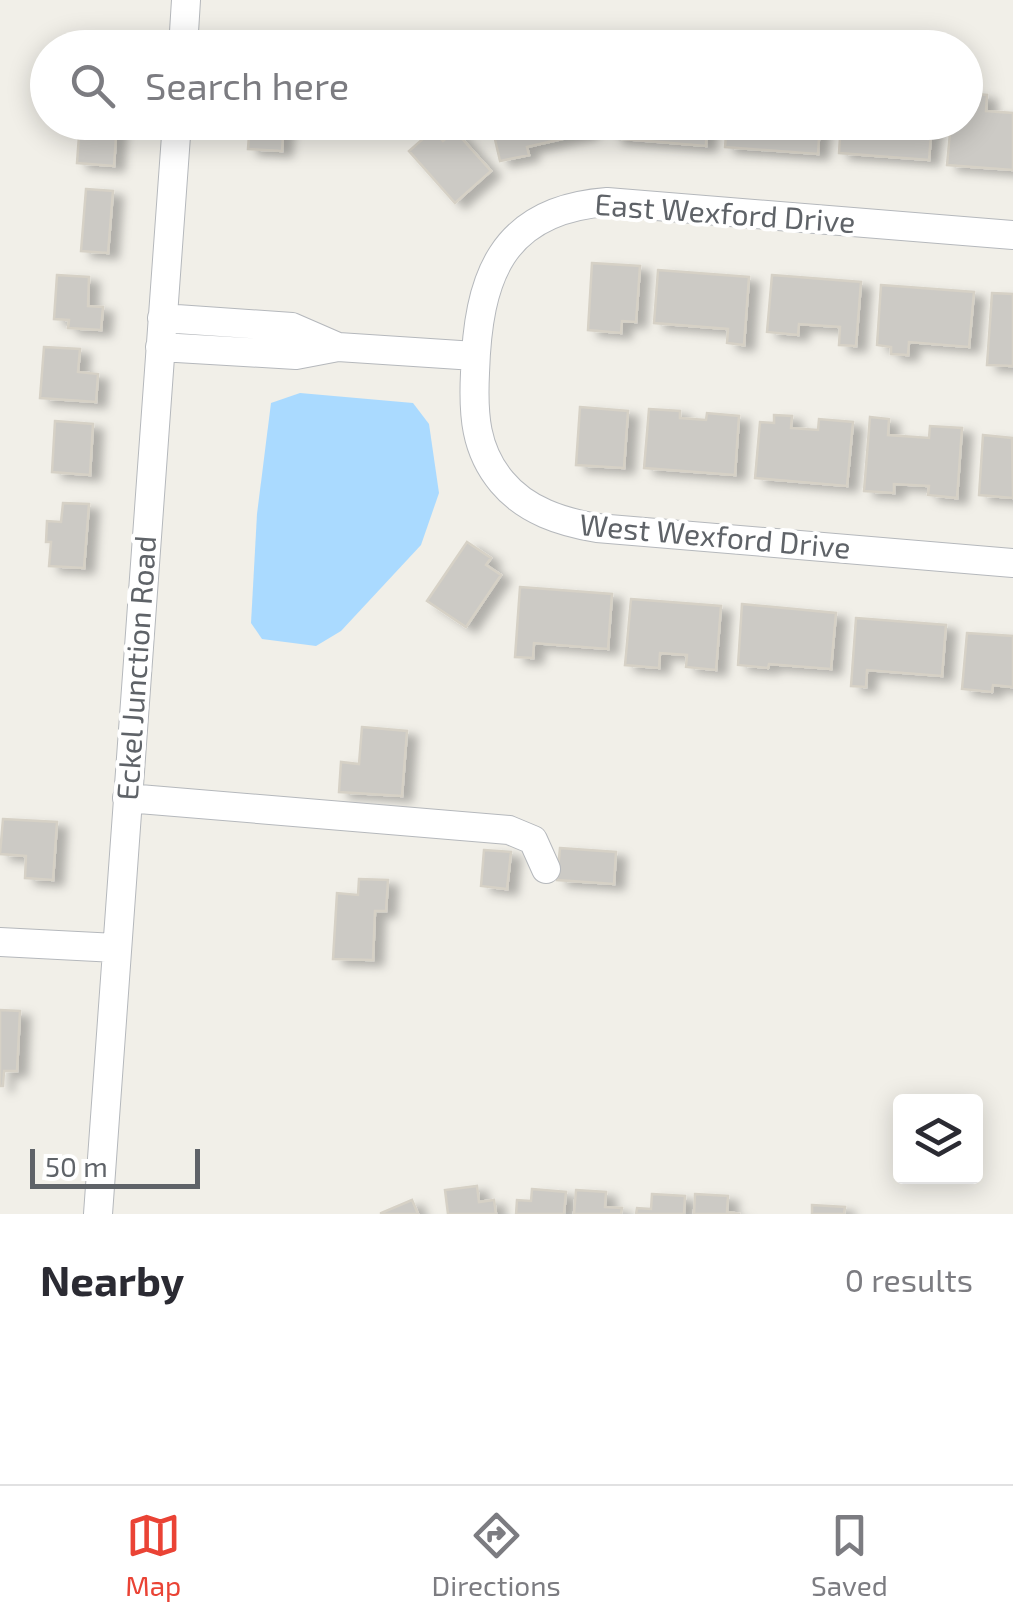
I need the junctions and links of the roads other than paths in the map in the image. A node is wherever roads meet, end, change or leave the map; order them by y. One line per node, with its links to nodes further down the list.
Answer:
1 (186, 0): 2 (street)
2 (184, 30)
3 (176, 140): 5 (street, Eckel Junction Road)
4 (1013, 235): 8 (street, East Wexford Drive)
5 (162, 318): 6 (street, Eckel Junction Road); 7 (street)
6 (160, 346): 7 (street); 10 (street, Eckel Junction Road)
7 (338, 346): 8 (street)
8 (476, 356): 9 (street, West Wexford Drive)
9 (1013, 563)
10 (127, 798): 11 (street); 13 (street, Eckel Junction Road)
11 (546, 869)
12 (0, 942): 13 (street)
13 (116, 948): 14 (street, Eckel Junction Road)
14 (98, 1214)

